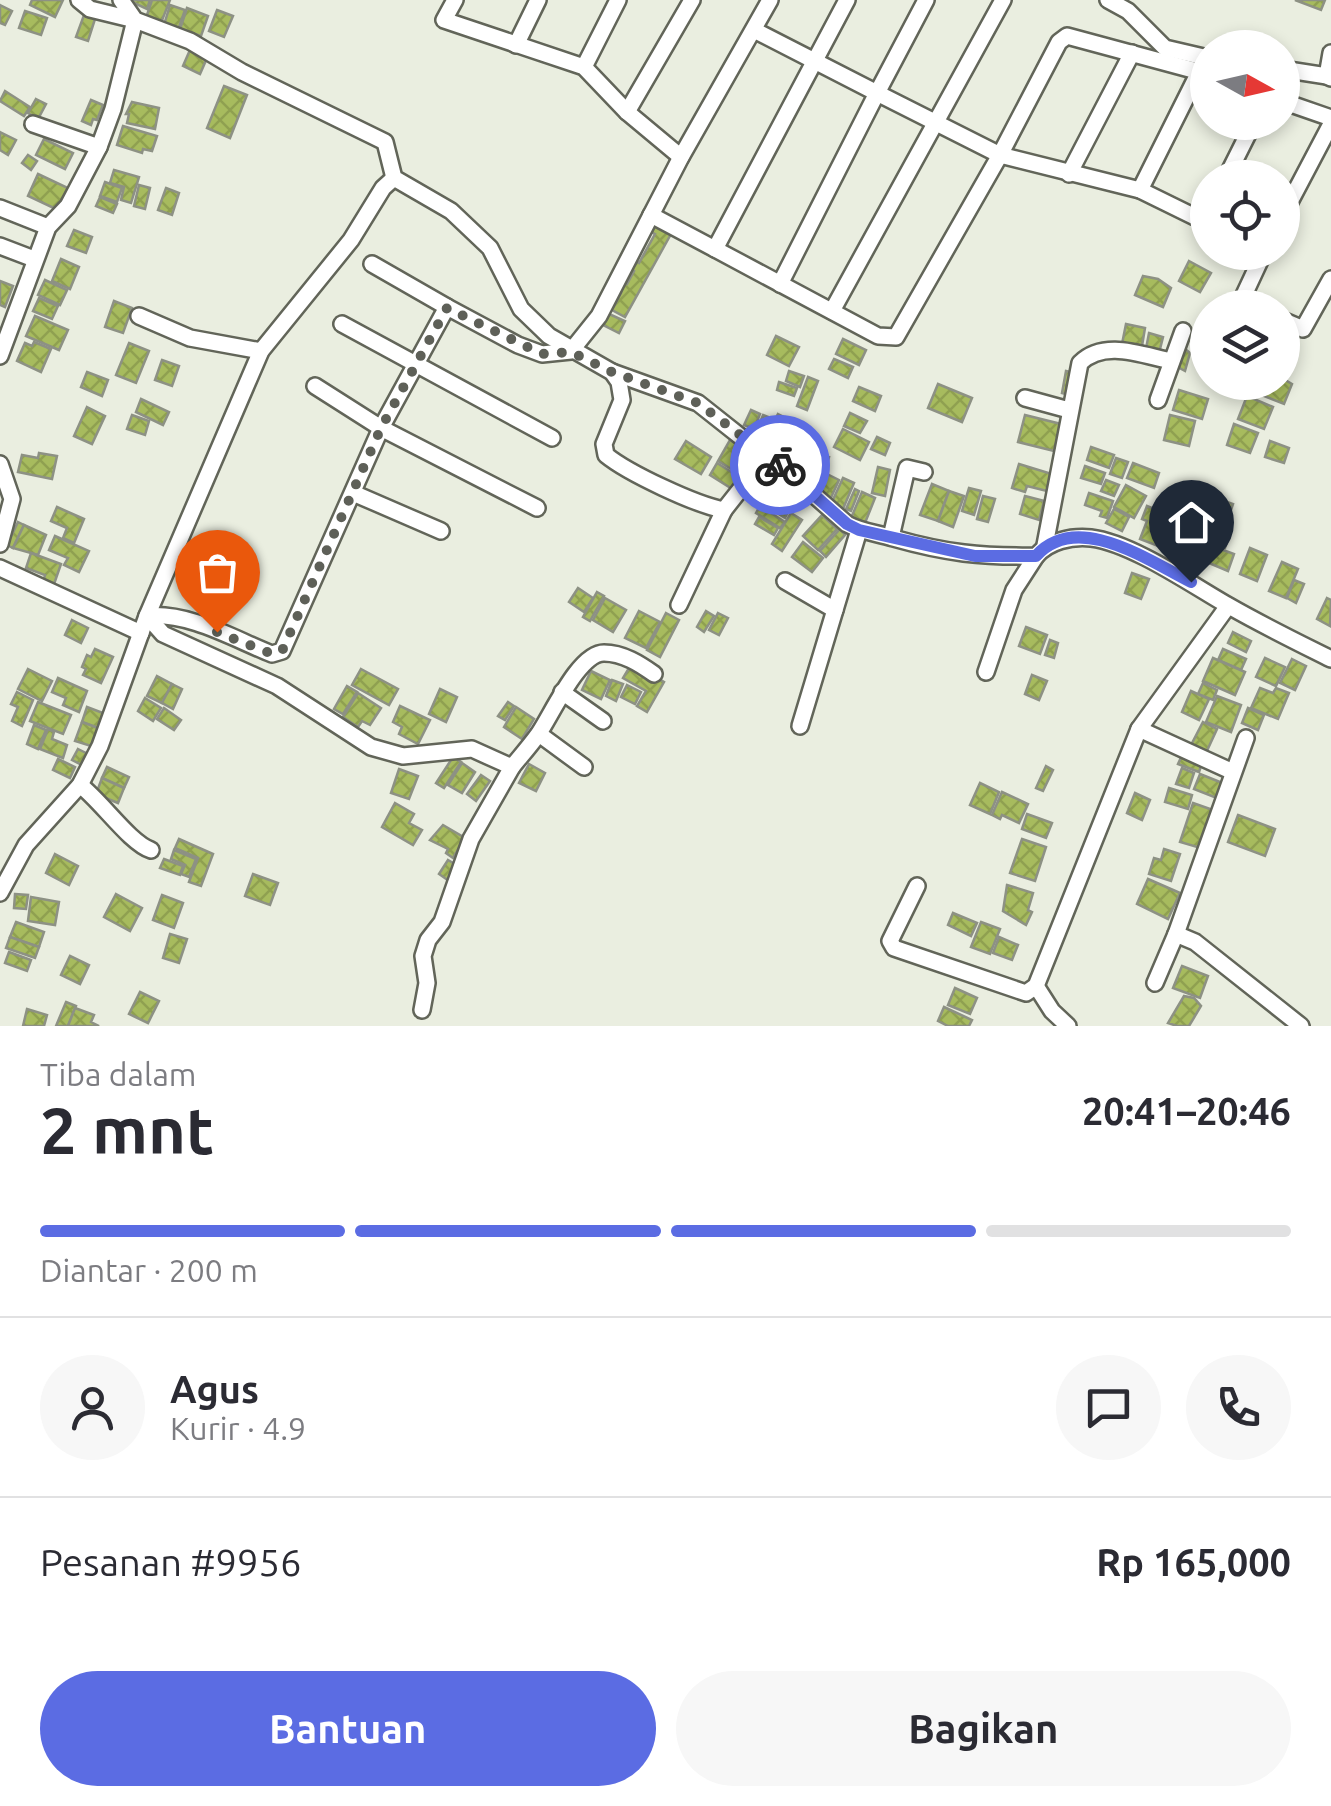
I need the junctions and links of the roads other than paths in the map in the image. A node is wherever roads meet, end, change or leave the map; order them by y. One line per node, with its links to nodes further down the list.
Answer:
1 (79, 0): 12 (street)
2 (121, 0): 12 (street)
3 (455, 0): 14 (street)
4 (538, 0): 14 (street)
5 (618, 0): 20 (street)
6 (692, 0): 26 (street)
7 (770, 0): 13 (street)
8 (847, 0): 17 (street)
9 (926, 0): 23 (street)
10 (1003, 0): 29 (street)
11 (1108, 0): 18 (street)
12 (136, 20): 30 (street); 34 (street)
13 (754, 30): 17 (street); 32 (street)
14 (516, 45): 20 (street)
15 (1331, 53): 22 (street)
16 (1132, 54): 19 (street); 31 (street); 33 (street)
17 (816, 61): 23 (street); 42 (street)
18 (1190, 61)
19 (1190, 65)
20 (584, 67): 26 (street)
21 (1300, 73): 22 (street)
22 (1329, 77)
23 (877, 93): 29 (street); 46 (street)
24 (1190, 96): 36 (street)
25 (1300, 108): 27 (street)
26 (628, 112): 32 (street)
27 (1331, 121): 35 (street)
28 (33, 124): 30 (street)
29 (936, 124): 31 (street); 48 (street)
30 (99, 147): 40 (street)
31 (1000, 155): 33 (street); 48 (street)
32 (682, 157): 38 (street)
33 (1070, 174): 36 (street)
34 (394, 178): 53 (street); 54 (street)
35 (1300, 182)
36 (1140, 190): 39 (street)
37 (0, 208): 40 (street)
38 (651, 215): 42 (street); 54 (street)
39 (1190, 215)
40 (48, 227): 43 (street)
41 (0, 246): 43 (street)
42 (715, 250): 46 (street)
43 (34, 259): 55 (street)
44 (372, 264): 47 (street)
45 (1331, 279): 51 (street)
46 (780, 284): 48 (street)
47 (447, 308): 54 (street); 57 (street)
48 (832, 311)
49 (139, 316): 53 (street)
50 (342, 324): 57 (street)
51 (1300, 328)
52 (1183, 332): 56 (street)
53 (261, 351): 81 (street)
54 (571, 352): 58 (street)
55 (0, 356)
56 (1172, 361): 61 (street); 62 (street)
57 (414, 364): 63 (street); 64 (street)
58 (612, 372): 65 (street); 70 (street)
59 (315, 386): 63 (street)
60 (1025, 398): 62 (street)
61 (1158, 400)
62 (1069, 410): 75 (street)
63 (381, 428): 68 (street); 69 (street)
64 (552, 438)
65 (770, 460): 70 (street); 71 (street)
66 (0, 464): 74 (street)
67 (924, 472): 73 (street)
68 (353, 492): 72 (street); 81 (street)
69 (537, 508)
70 (724, 510): 78 (street)
71 (859, 530): 73 (street); 80 (street)
72 (441, 532)
73 (891, 537): 75 (street)
74 (0, 544)
75 (1041, 551): 79 (street); 84 (street)
76 (0, 568): 82 (street)
77 (784, 582): 80 (street)
78 (679, 605)
79 (1228, 606): 83 (street); 89 (street)
80 (835, 610): 88 (street)
81 (147, 616): 82 (street); 92 (street)
82 (140, 633): 95 (street)
83 (1331, 659)
84 (986, 672)
85 (654, 674): 86 (street)
86 (562, 692): 87 (street); 90 (street)
87 (604, 721)
88 (800, 726)
89 (1139, 730): 94 (street); 101 (street)
90 (539, 734): 92 (street); 93 (street)
91 (1246, 738): 94 (street)
92 (512, 767): 102 (street)
93 (584, 768)
94 (1233, 772): 99 (street)
95 (80, 785): 96 (street); 98 (street)
96 (151, 850)
97 (917, 886): 101 (street)
98 (0, 893)
99 (1176, 934): 100 (street); 104 (street)
100 (1155, 984)
101 (1036, 986): 103 (street)
102 (422, 1010)
103 (1068, 1026)
104 (1301, 1026)

